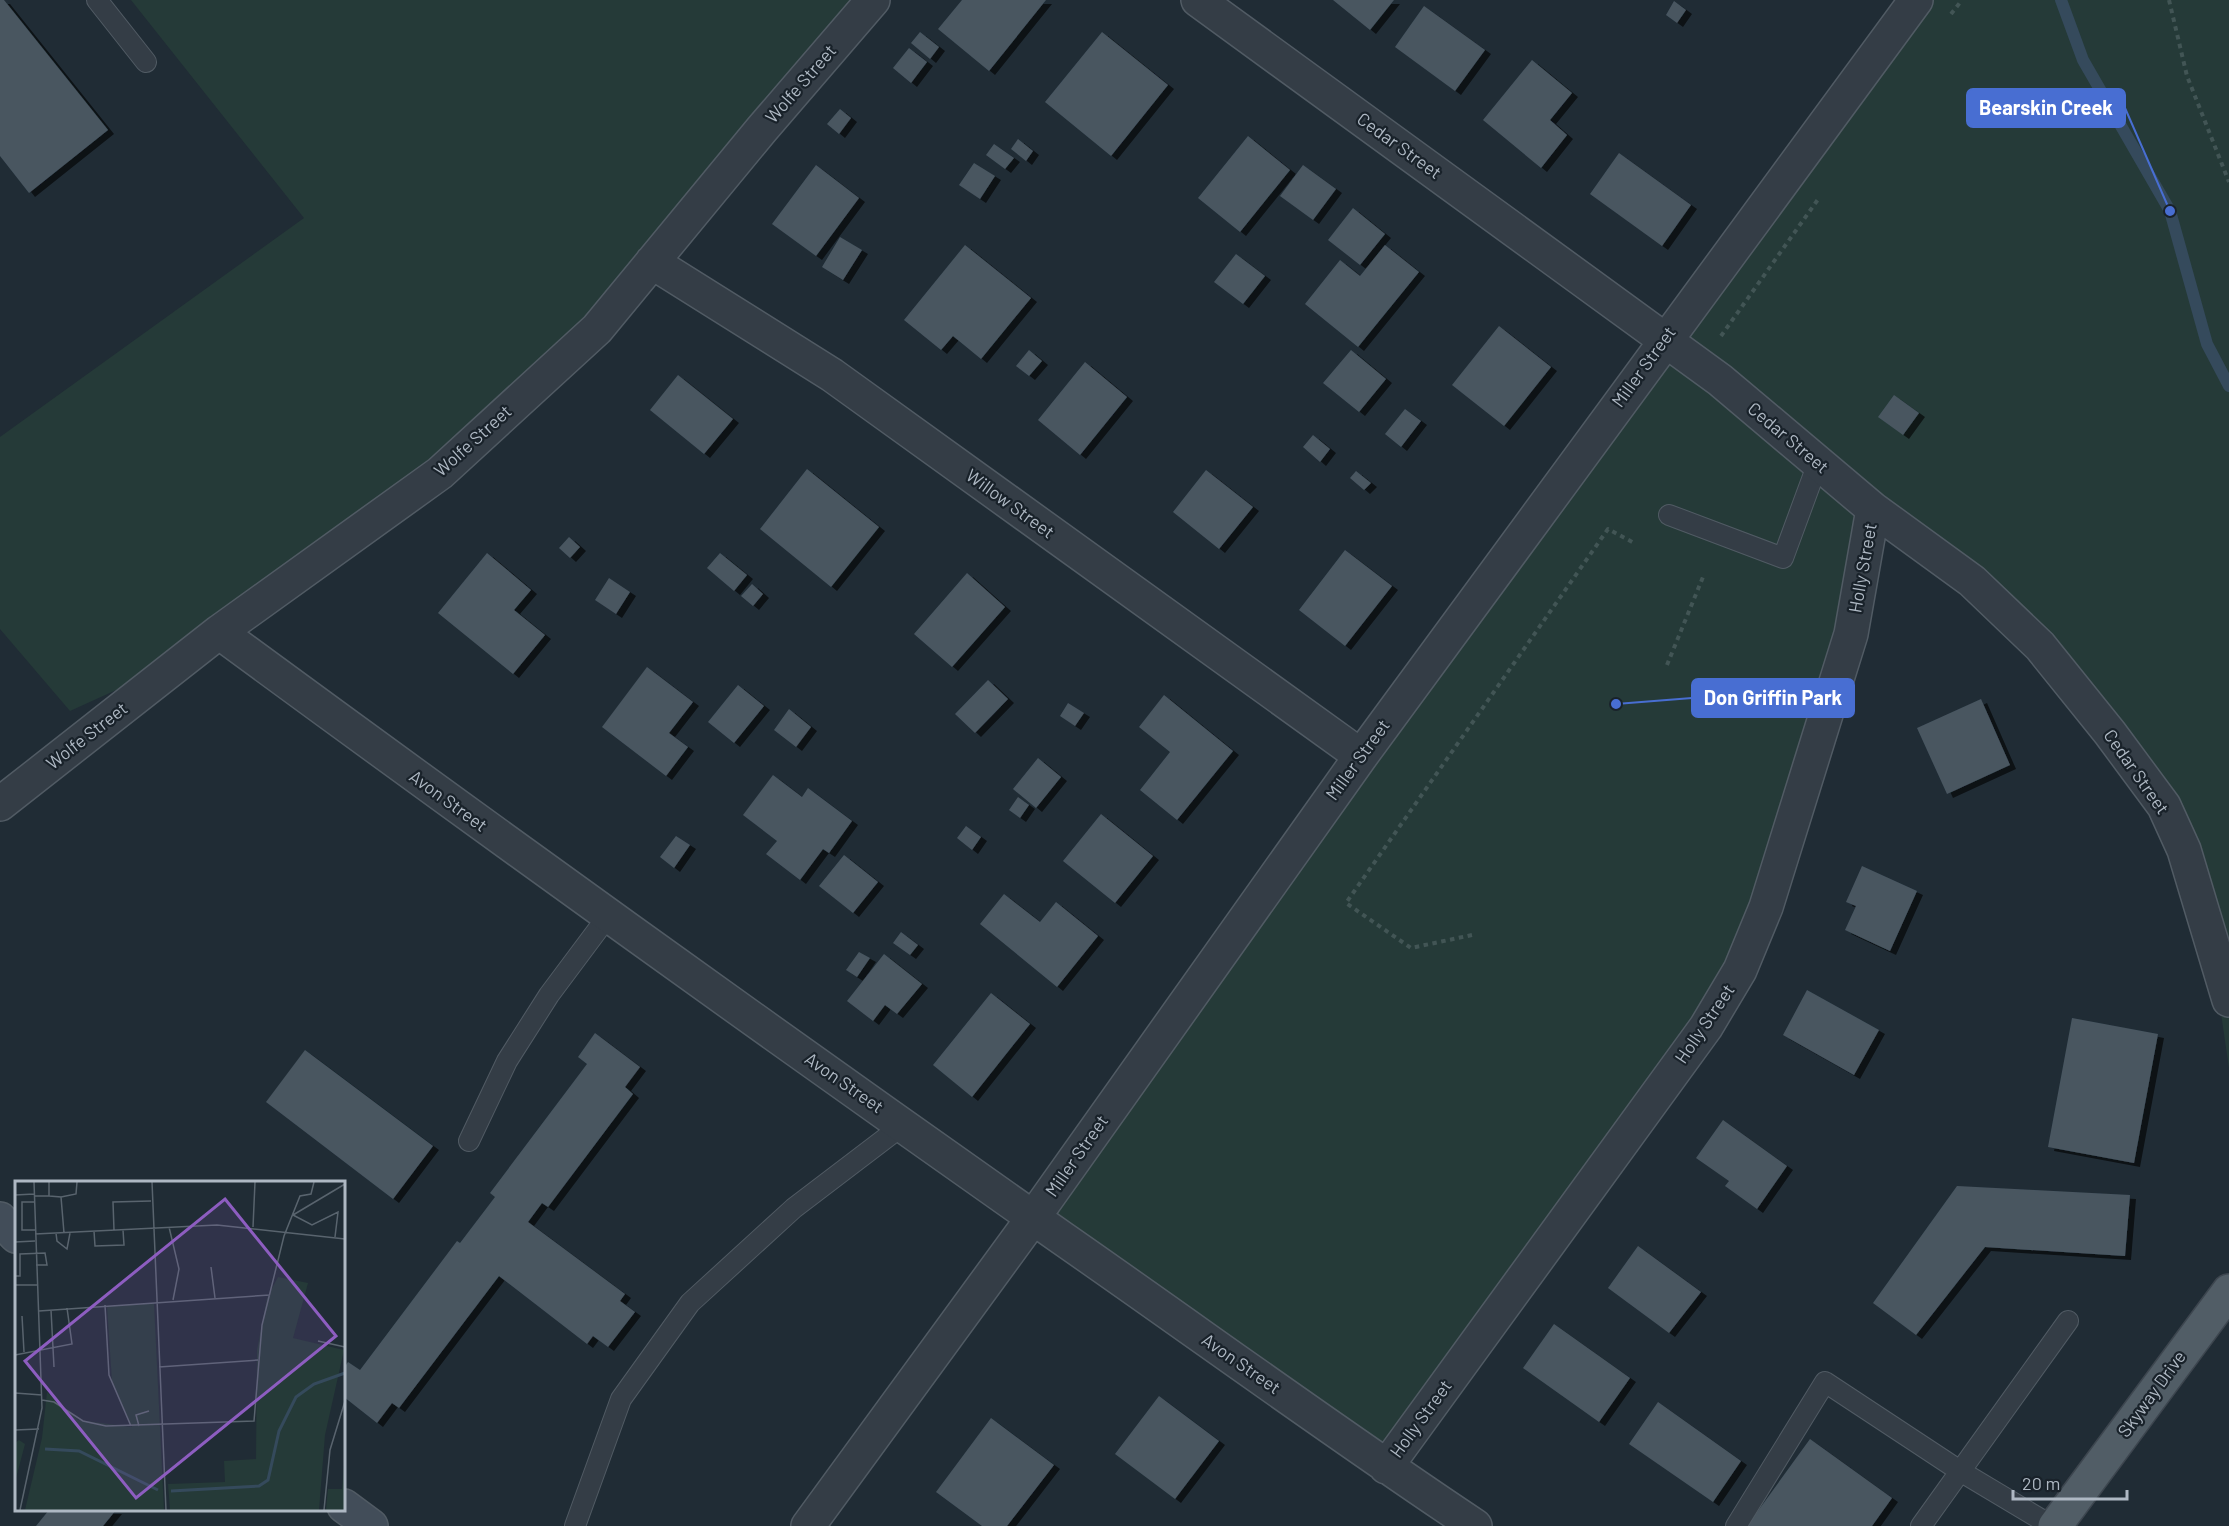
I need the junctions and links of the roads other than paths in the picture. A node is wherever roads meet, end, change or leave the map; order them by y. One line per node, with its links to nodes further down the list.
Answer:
1 (97, 0): 5 (lane)
2 (873, 0): 6 (street, Wolfe Street)
3 (1198, 0): 7 (street, Cedar Street)
4 (1916, 0): 7 (street, Miller Street)
5 (146, 62)
6 (652, 262): 11 (street, Wolfe Street); 12 (street, Willow Street)
7 (1665, 339): 8 (street, Cedar Street); 12 (street, Miller Street)
8 (1818, 463): 9 (street, Cedar Street); 10 (lane)
9 (1873, 510): 15 (street, Cedar Street); 23 (street, Holly Street)
10 (1670, 515)
11 (219, 632): 13 (street, Wolfe Street); 14 (street, Avon Street)
12 (1361, 756): 18 (street, Miller Street)
13 (0, 804)
14 (608, 916): 16 (street, Avon Street); 17 (lane)
15 (2229, 1000)
16 (903, 1125): 18 (street, Avon Street); 27 (lane)
17 (469, 1141)
18 (1033, 1218): 23 (street, Avon Street); 28 (street, Miller Street)
19 (0, 1219): 20 (street)
20 (15, 1235)
21 (2229, 1291): 32 (main road, Skyway Drive)
22 (2068, 1321): 24 (lane)
23 (1386, 1467): 29 (street, Avon Street)
24 (1959, 1471): 30 (lane); 31 (lane); 32 (lane)
25 (345, 1507): 26 (street)
26 (371, 1526)
27 (575, 1526)
28 (808, 1526)
29 (1475, 1526)
30 (1736, 1526)
31 (1921, 1526)
32 (2054, 1526)

